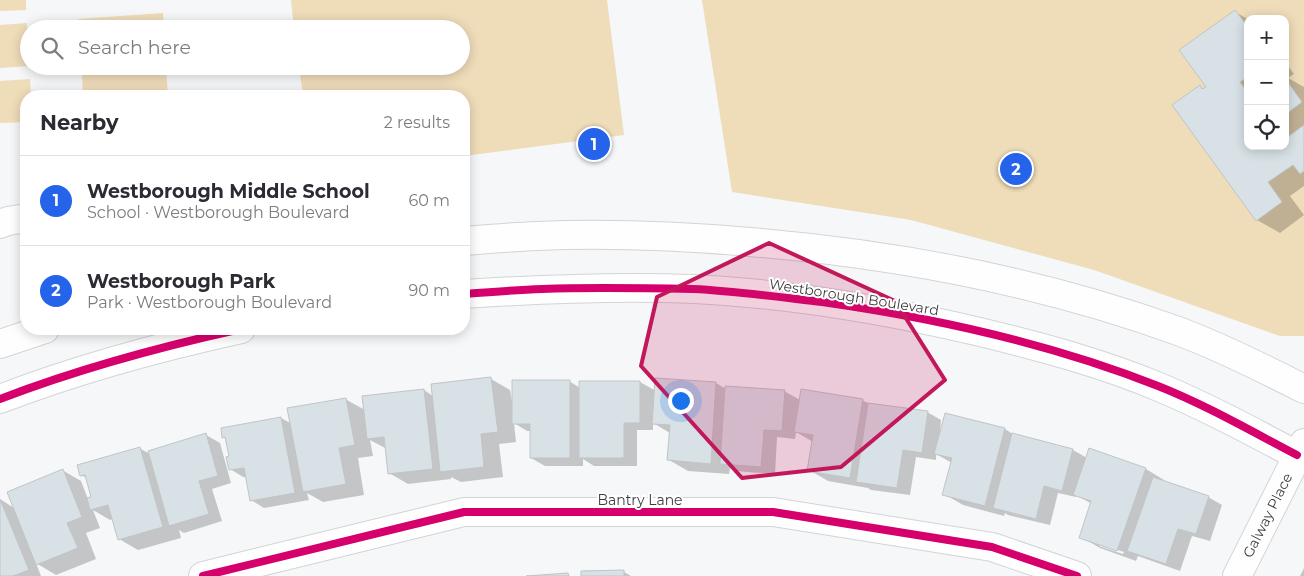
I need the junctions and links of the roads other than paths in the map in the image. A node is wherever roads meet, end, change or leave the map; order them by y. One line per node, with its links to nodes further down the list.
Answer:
1 (20, 219): 2 (main road)
2 (0, 224)
3 (470, 241): 8 (main road)
4 (470, 294): 10 (main road, Westborough Boulevard)
5 (27, 335): 7 (main road)
6 (212, 335): 9 (main road)
7 (0, 344)
8 (1304, 389)
9 (0, 399)
10 (1302, 452): 13 (main road, Galway Place)
11 (203, 576): 12 (main road, Bantry Lane)
12 (1077, 576)
13 (1238, 576)

